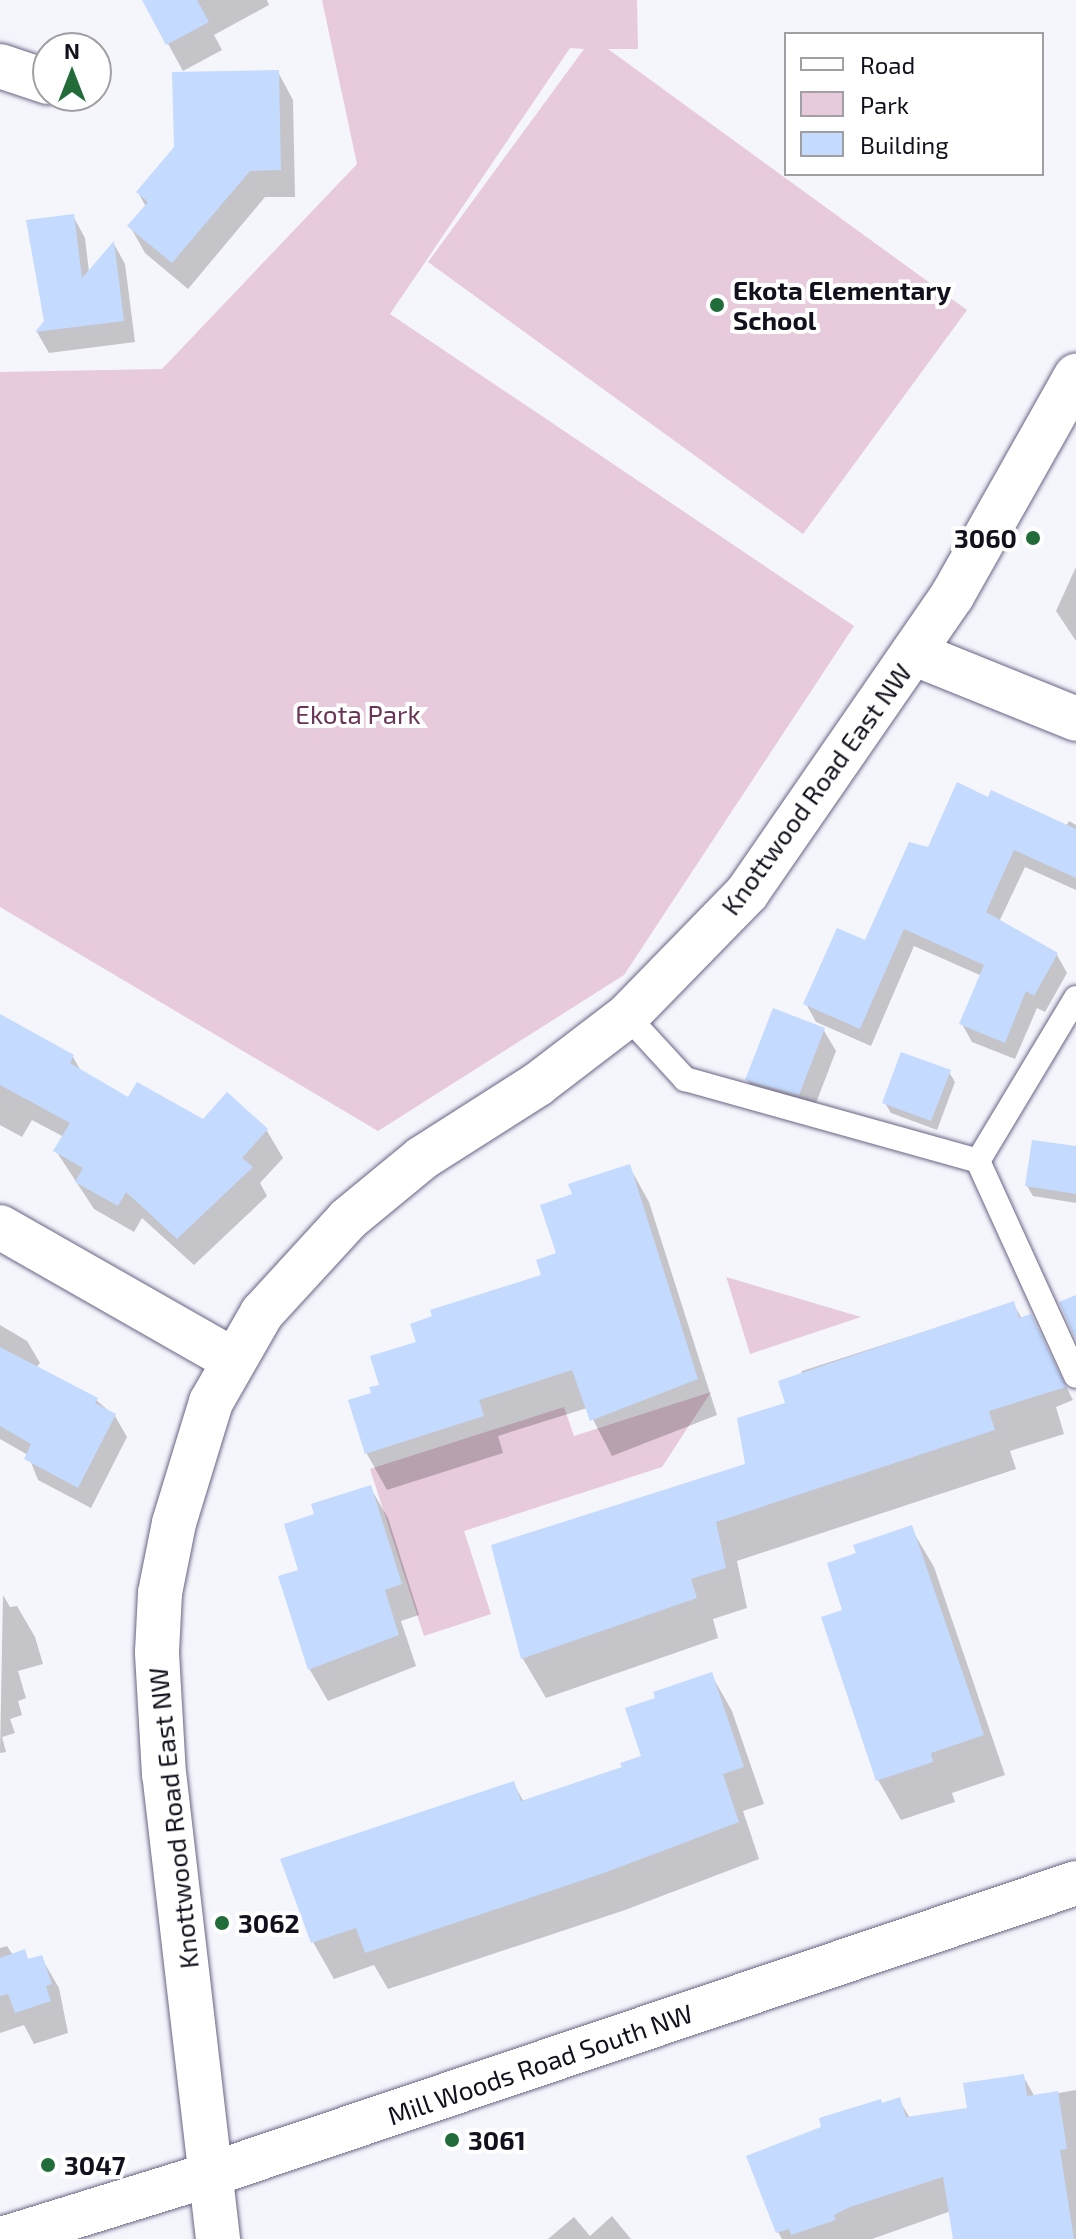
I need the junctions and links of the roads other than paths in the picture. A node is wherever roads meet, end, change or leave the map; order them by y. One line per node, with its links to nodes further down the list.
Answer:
1 (0, 66): 2 (street)
2 (32, 77)
3 (1076, 376): 4 (street, Knottwood Road East NW)
4 (913, 653): 5 (street); 7 (street, Knottwood Road East NW)
5 (1076, 719)
6 (1076, 998): 8 (lane)
7 (627, 1016): 8 (lane); 10 (street, Knottwood Road East NW)
8 (978, 1161): 11 (lane)
9 (0, 1227): 10 (street)
10 (233, 1360): 13 (street, Knottwood Road East NW)
11 (1076, 1376)
12 (1076, 1883): 13 (street, Mill Woods Road South NW)
13 (212, 2174): 14 (street, Mill Woods Road South NW); 15 (street, Knottwood Road East NW)
14 (2, 2239)
15 (218, 2239)

